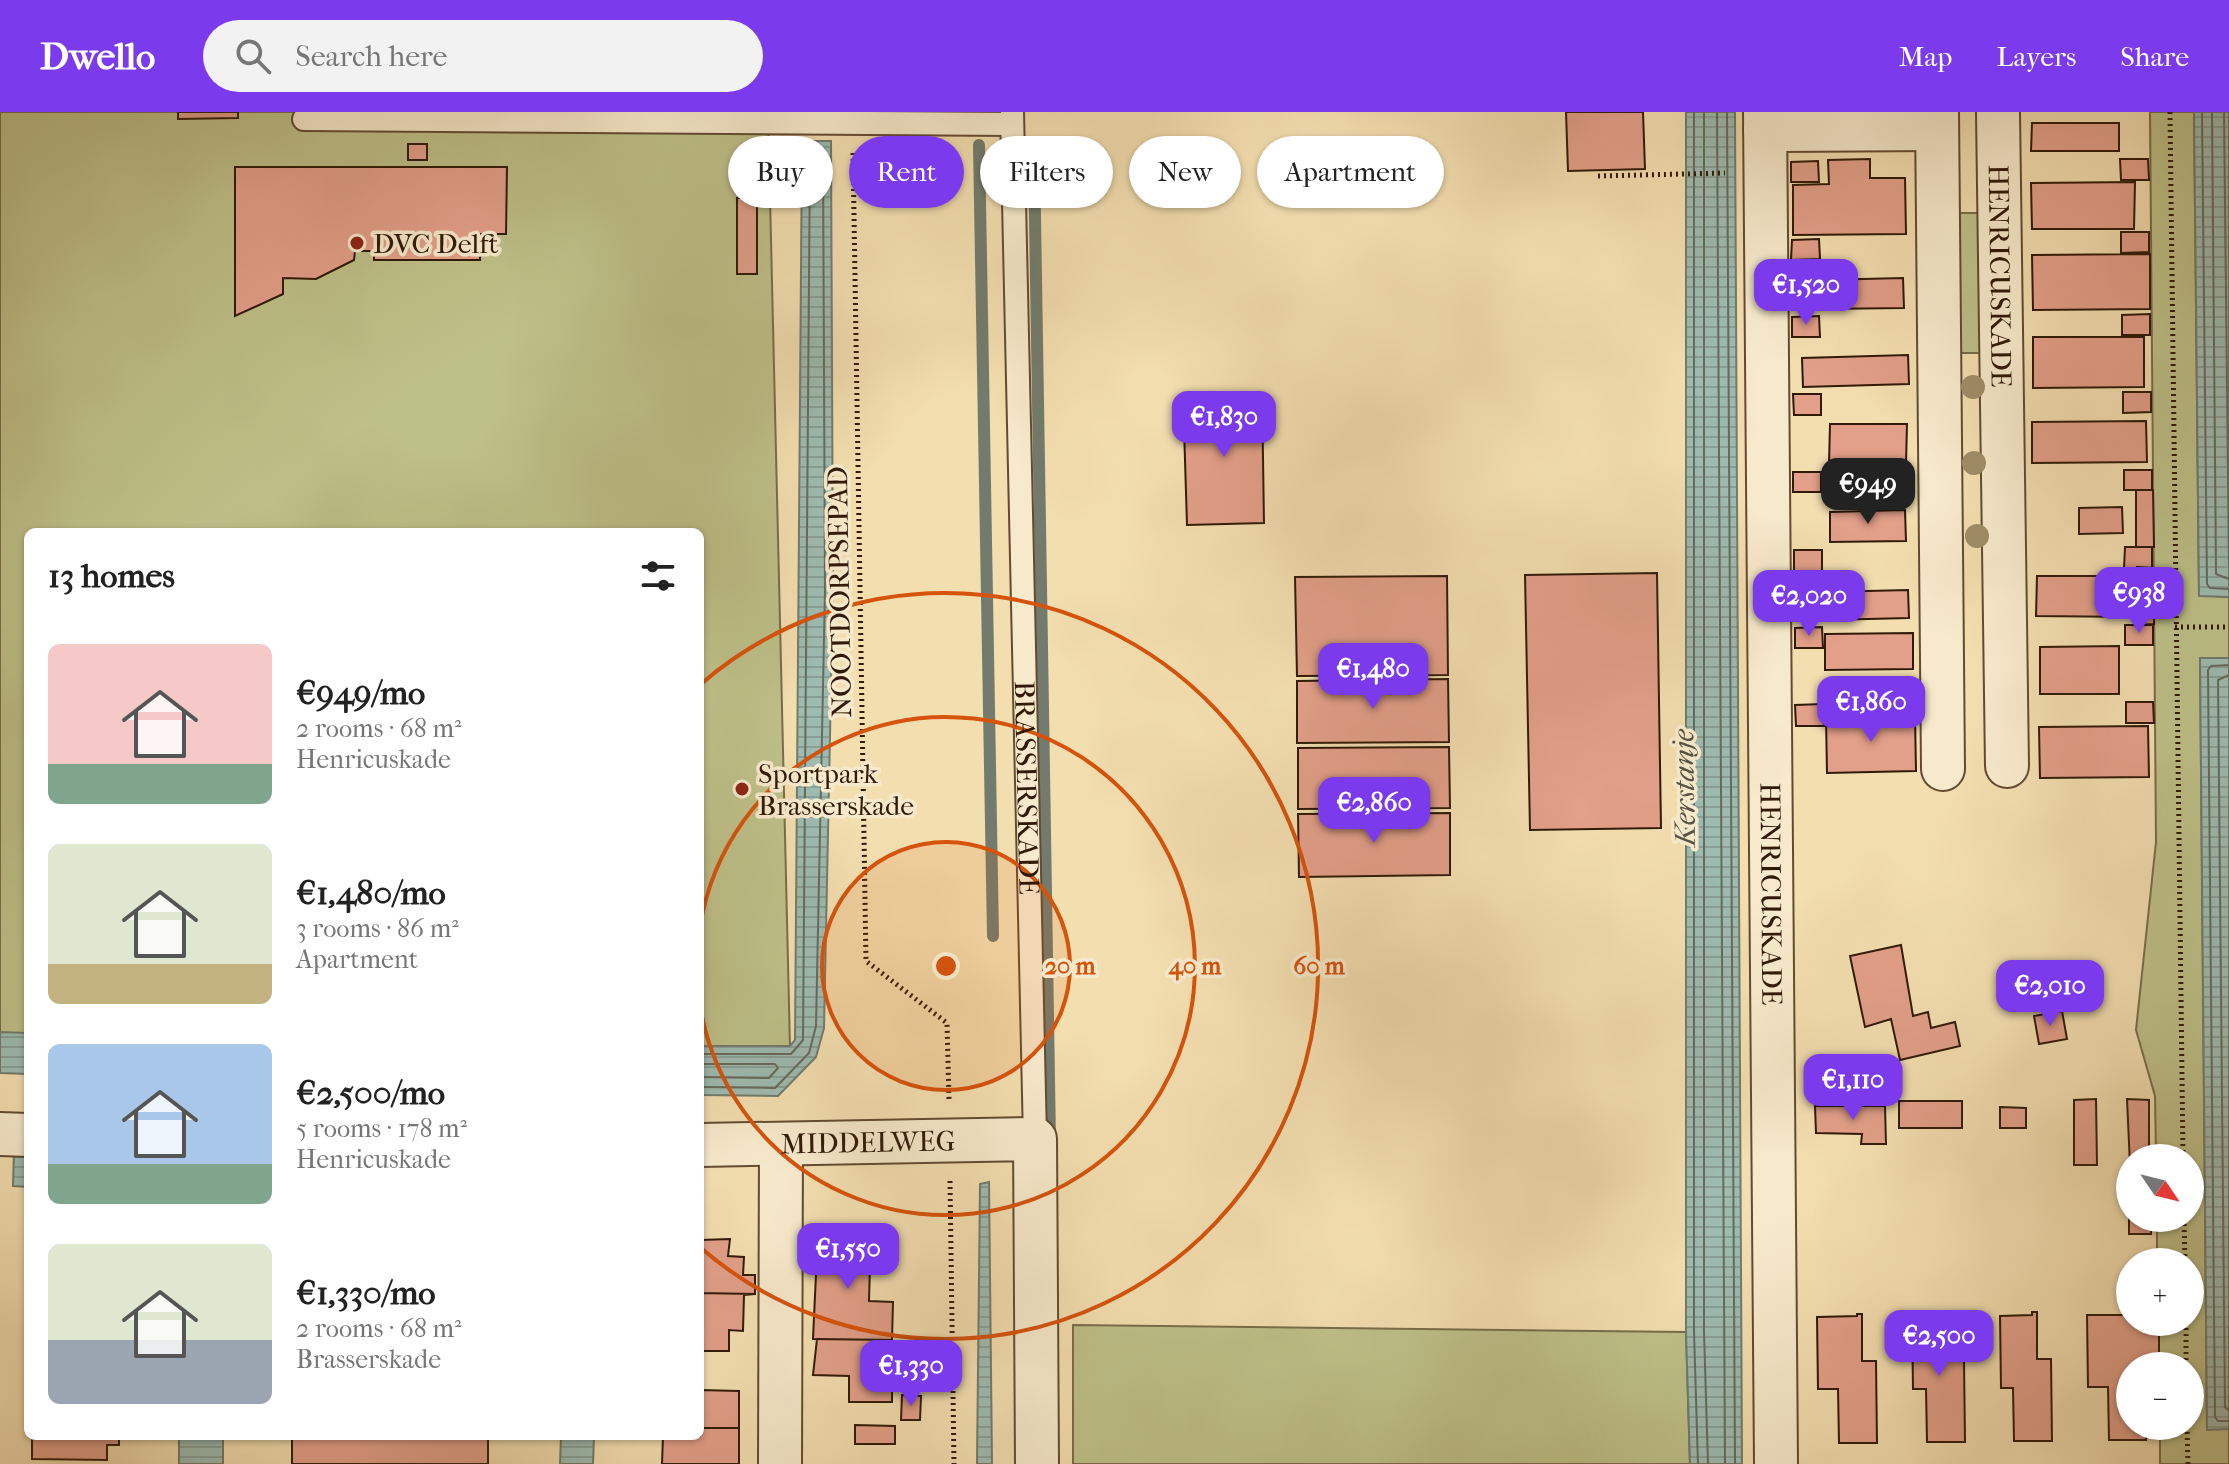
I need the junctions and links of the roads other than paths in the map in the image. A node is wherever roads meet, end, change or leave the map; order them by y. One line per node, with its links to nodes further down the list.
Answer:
1 (1998, 112): 6 (street, HENRICUSKADE)
2 (1012, 118): 3 (lane); 12 (lane, BRASSERSKADE)
3 (304, 119)
4 (1765, 121): 5 (street, HENRICUSKADE); 17 (street, HENRICUSKADE)
5 (1937, 121): 7 (street, HENRICUSKADE)
6 (2005, 633): 7 (street); 8 (street, HENRICUSKADE)
7 (1942, 634): 9 (street, HENRICUSKADE)
8 (2007, 766)
9 (1943, 769)
10 (0, 1134): 11 (street)
11 (24, 1135)
12 (1035, 1139): 14 (street, MIDDELWEG); 16 (street, BRASSERSKADE)
13 (704, 1145): 14 (street, MIDDELWEG)
14 (781, 1146): 15 (street)
15 (780, 1464)
16 (1037, 1464)
17 (1776, 1464)

